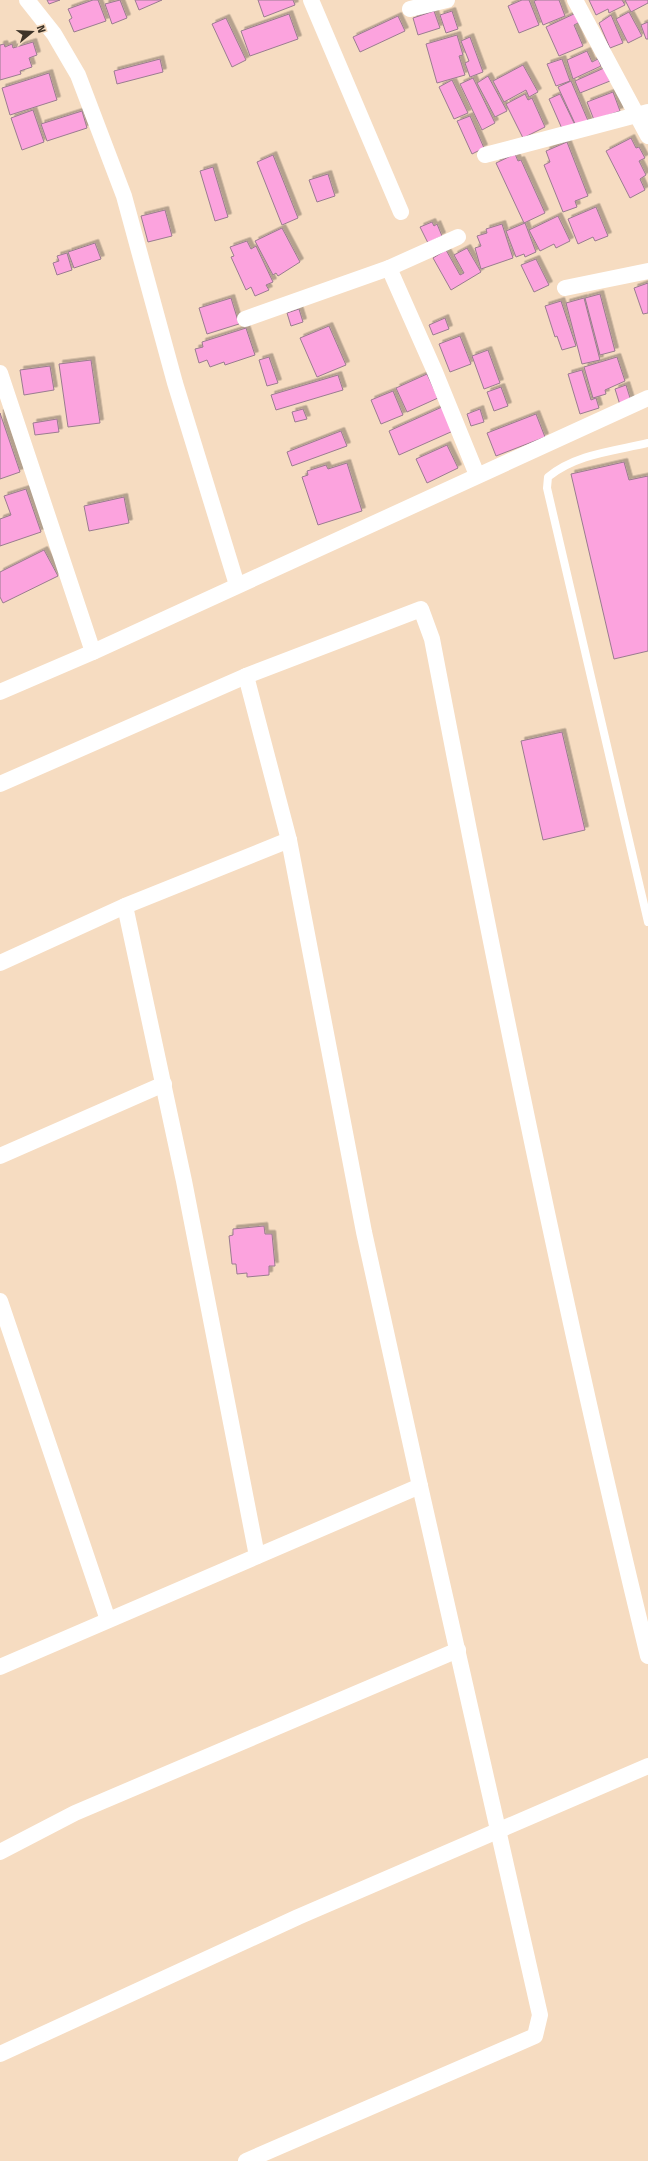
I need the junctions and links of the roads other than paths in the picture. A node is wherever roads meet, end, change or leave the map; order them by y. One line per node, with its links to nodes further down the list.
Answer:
1 (27, 0): 19 (street)
2 (311, 0): 9 (street)
3 (447, 0): 5 (street)
4 (575, 0): 6 (street)
5 (410, 9)
6 (642, 113): 7 (street); 8 (street)
7 (648, 136)
8 (486, 155)
9 (401, 212)
10 (458, 237): 11 (street)
11 (389, 268): 14 (street); 18 (street)
12 (648, 271): 13 (street)
13 (565, 288)
14 (245, 319)
15 (1, 378): 20 (street)
16 (648, 398): 18 (street)
17 (648, 442): 26 (lane)
18 (477, 475): 19 (street)
19 (237, 585): 20 (street)
20 (93, 652): 22 (street)
21 (246, 676): 23 (street); 24 (street); 35 (street)
22 (0, 692)
23 (0, 784)
24 (289, 840): 25 (street); 31 (street)
25 (126, 906): 27 (street); 28 (street)
26 (648, 922)
27 (0, 963)
28 (164, 1084): 29 (street); 32 (street)
29 (0, 1156)
30 (0, 1301): 33 (street)
31 (420, 1486): 32 (street); 34 (street)
32 (257, 1556): 33 (street)
33 (108, 1620): 36 (street)
34 (458, 1650): 38 (street); 39 (street)
35 (648, 1656)
36 (0, 1667)
37 (648, 1766): 38 (street)
38 (499, 1830): 40 (street); 41 (street)
39 (0, 1852)
40 (0, 2054)
41 (246, 2161)

